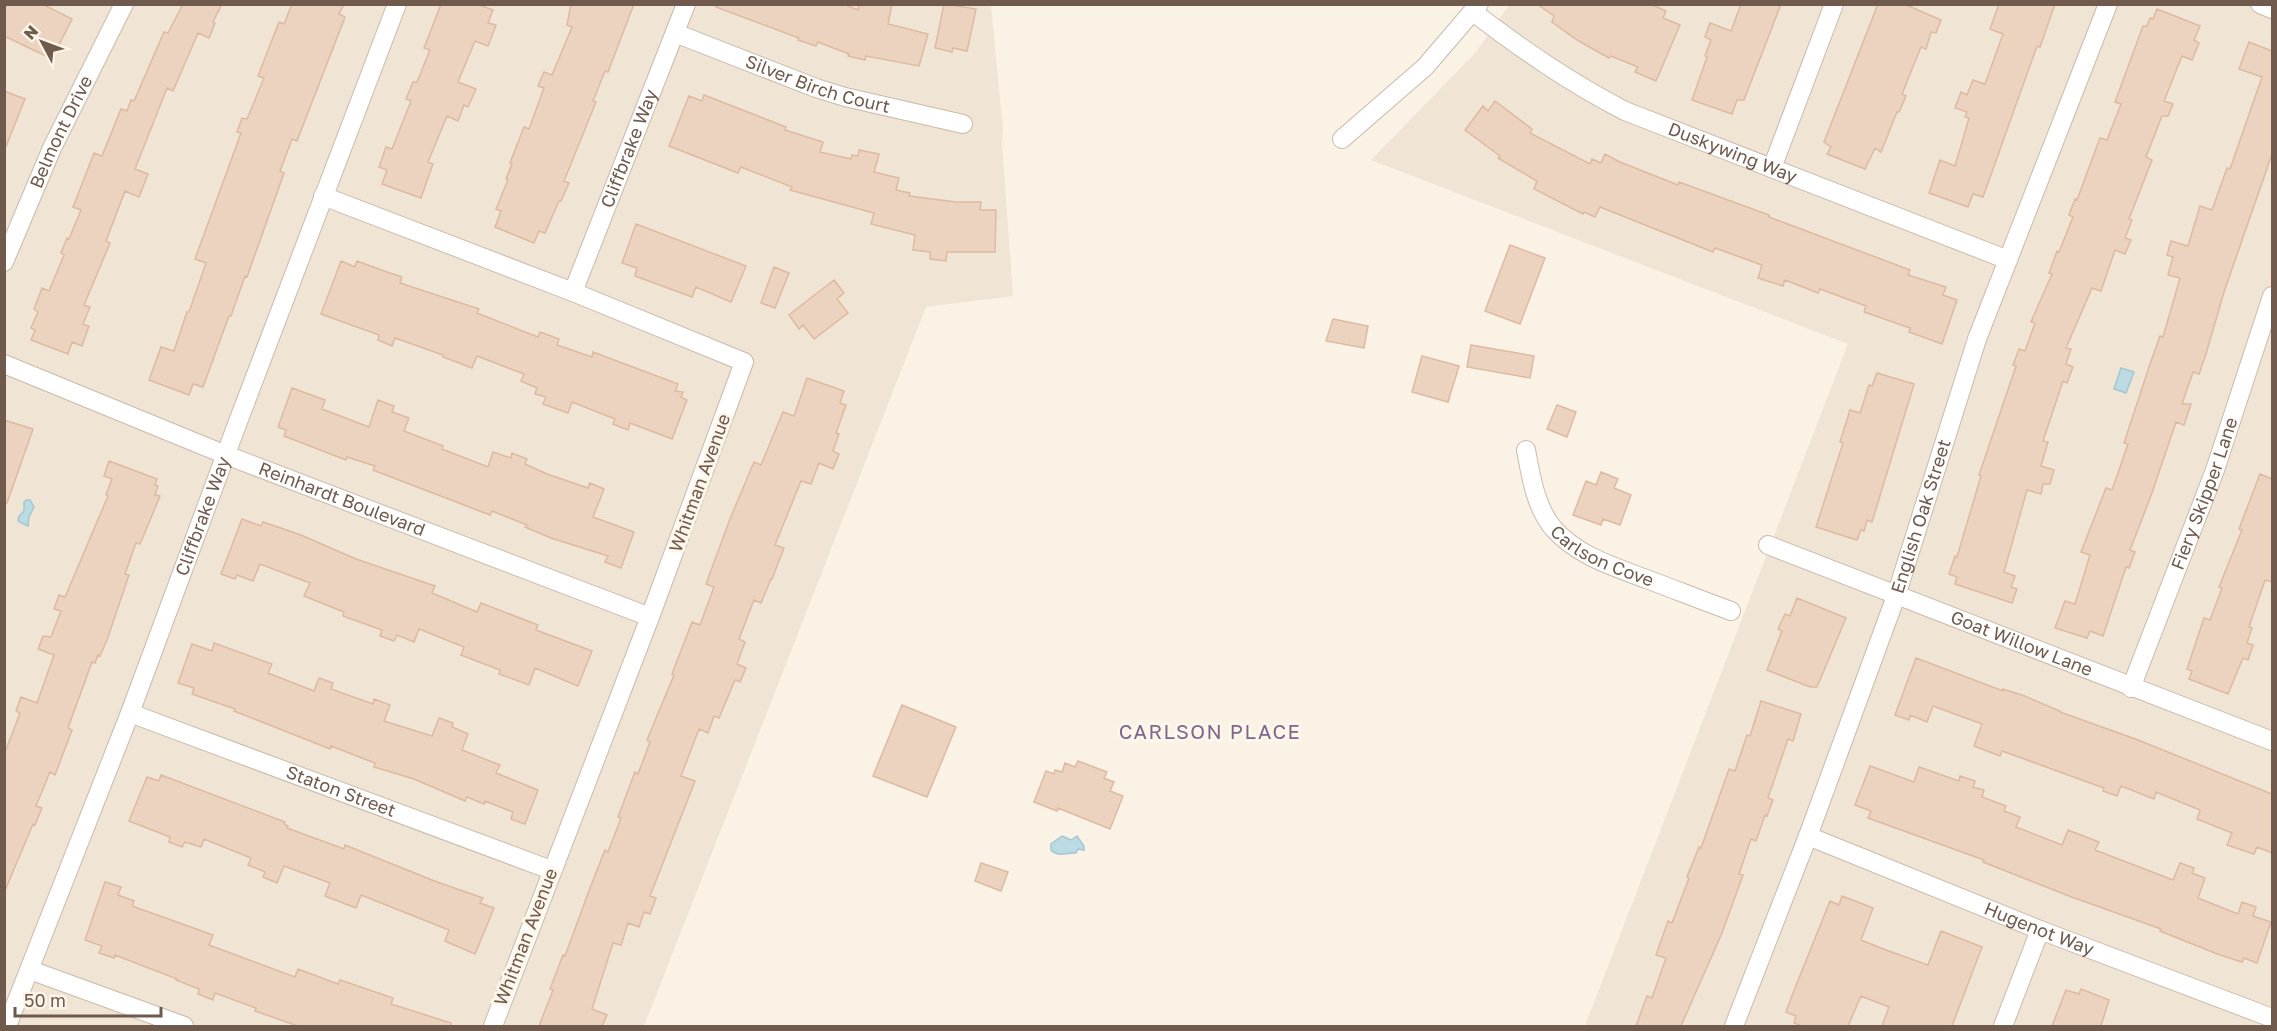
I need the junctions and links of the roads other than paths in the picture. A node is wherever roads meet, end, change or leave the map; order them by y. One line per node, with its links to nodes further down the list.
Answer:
1 (124, 4): 15 (street, Belmont Drive)
2 (397, 4): 13 (street, Cliffbrake Way)
3 (686, 4): 9 (street, Cliffbrake Way)
4 (1834, 4): 12 (street)
5 (2108, 4): 14 (street, English Oak Street)
6 (2260, 4): 8 (street)
7 (1476, 8): 11 (street); 12 (street, Duskywing Way)
8 (2272, 9)
9 (675, 33): 10 (street, Silver Birch Court); 16 (street, Cliffbrake Way)
10 (963, 124)
11 (1342, 138)
12 (1772, 168): 14 (street, Duskywing Way)
13 (323, 196): 16 (street, Whitman Avenue); 20 (street, Cliffbrake Way)
14 (2008, 261): 22 (street, English Oak Street)
15 (4, 262)
16 (573, 292): 24 (street, Whitman Avenue)
17 (2272, 296): 25 (street, Fiery Skipper Lane)
18 (4, 364): 20 (street, Reinhardt Boulevard)
19 (1526, 450): 23 (street, Carlson Cove)
20 (226, 455): 24 (street, Reinhardt Boulevard); 26 (street, Cliffbrake Way)
21 (1768, 545): 22 (street, Goat Willow Lane)
22 (1896, 596): 25 (street, Goat Willow Lane); 28 (street, English Oak Street)
23 (1731, 611)
24 (650, 617): 29 (street, Whitman Avenue)
25 (2131, 688): 27 (street, Goat Willow Lane)
26 (130, 713): 29 (street, Staton Street); 31 (street, Cliffbrake Way)
27 (2272, 741)
28 (1808, 836): 30 (street, Hugenot Way); 36 (street, English Oak Street)
29 (551, 870): 35 (street, Whitman Avenue)
30 (2040, 930): 32 (street, Hugenot Way); 37 (street)
31 (30, 970): 33 (street, Cliffbrake Way); 34 (street)
32 (2272, 1018): 38 (street)
33 (7, 1026)
34 (184, 1026)
35 (492, 1026)
36 (1734, 1026)
37 (2003, 1026)
38 (2269, 1026)

